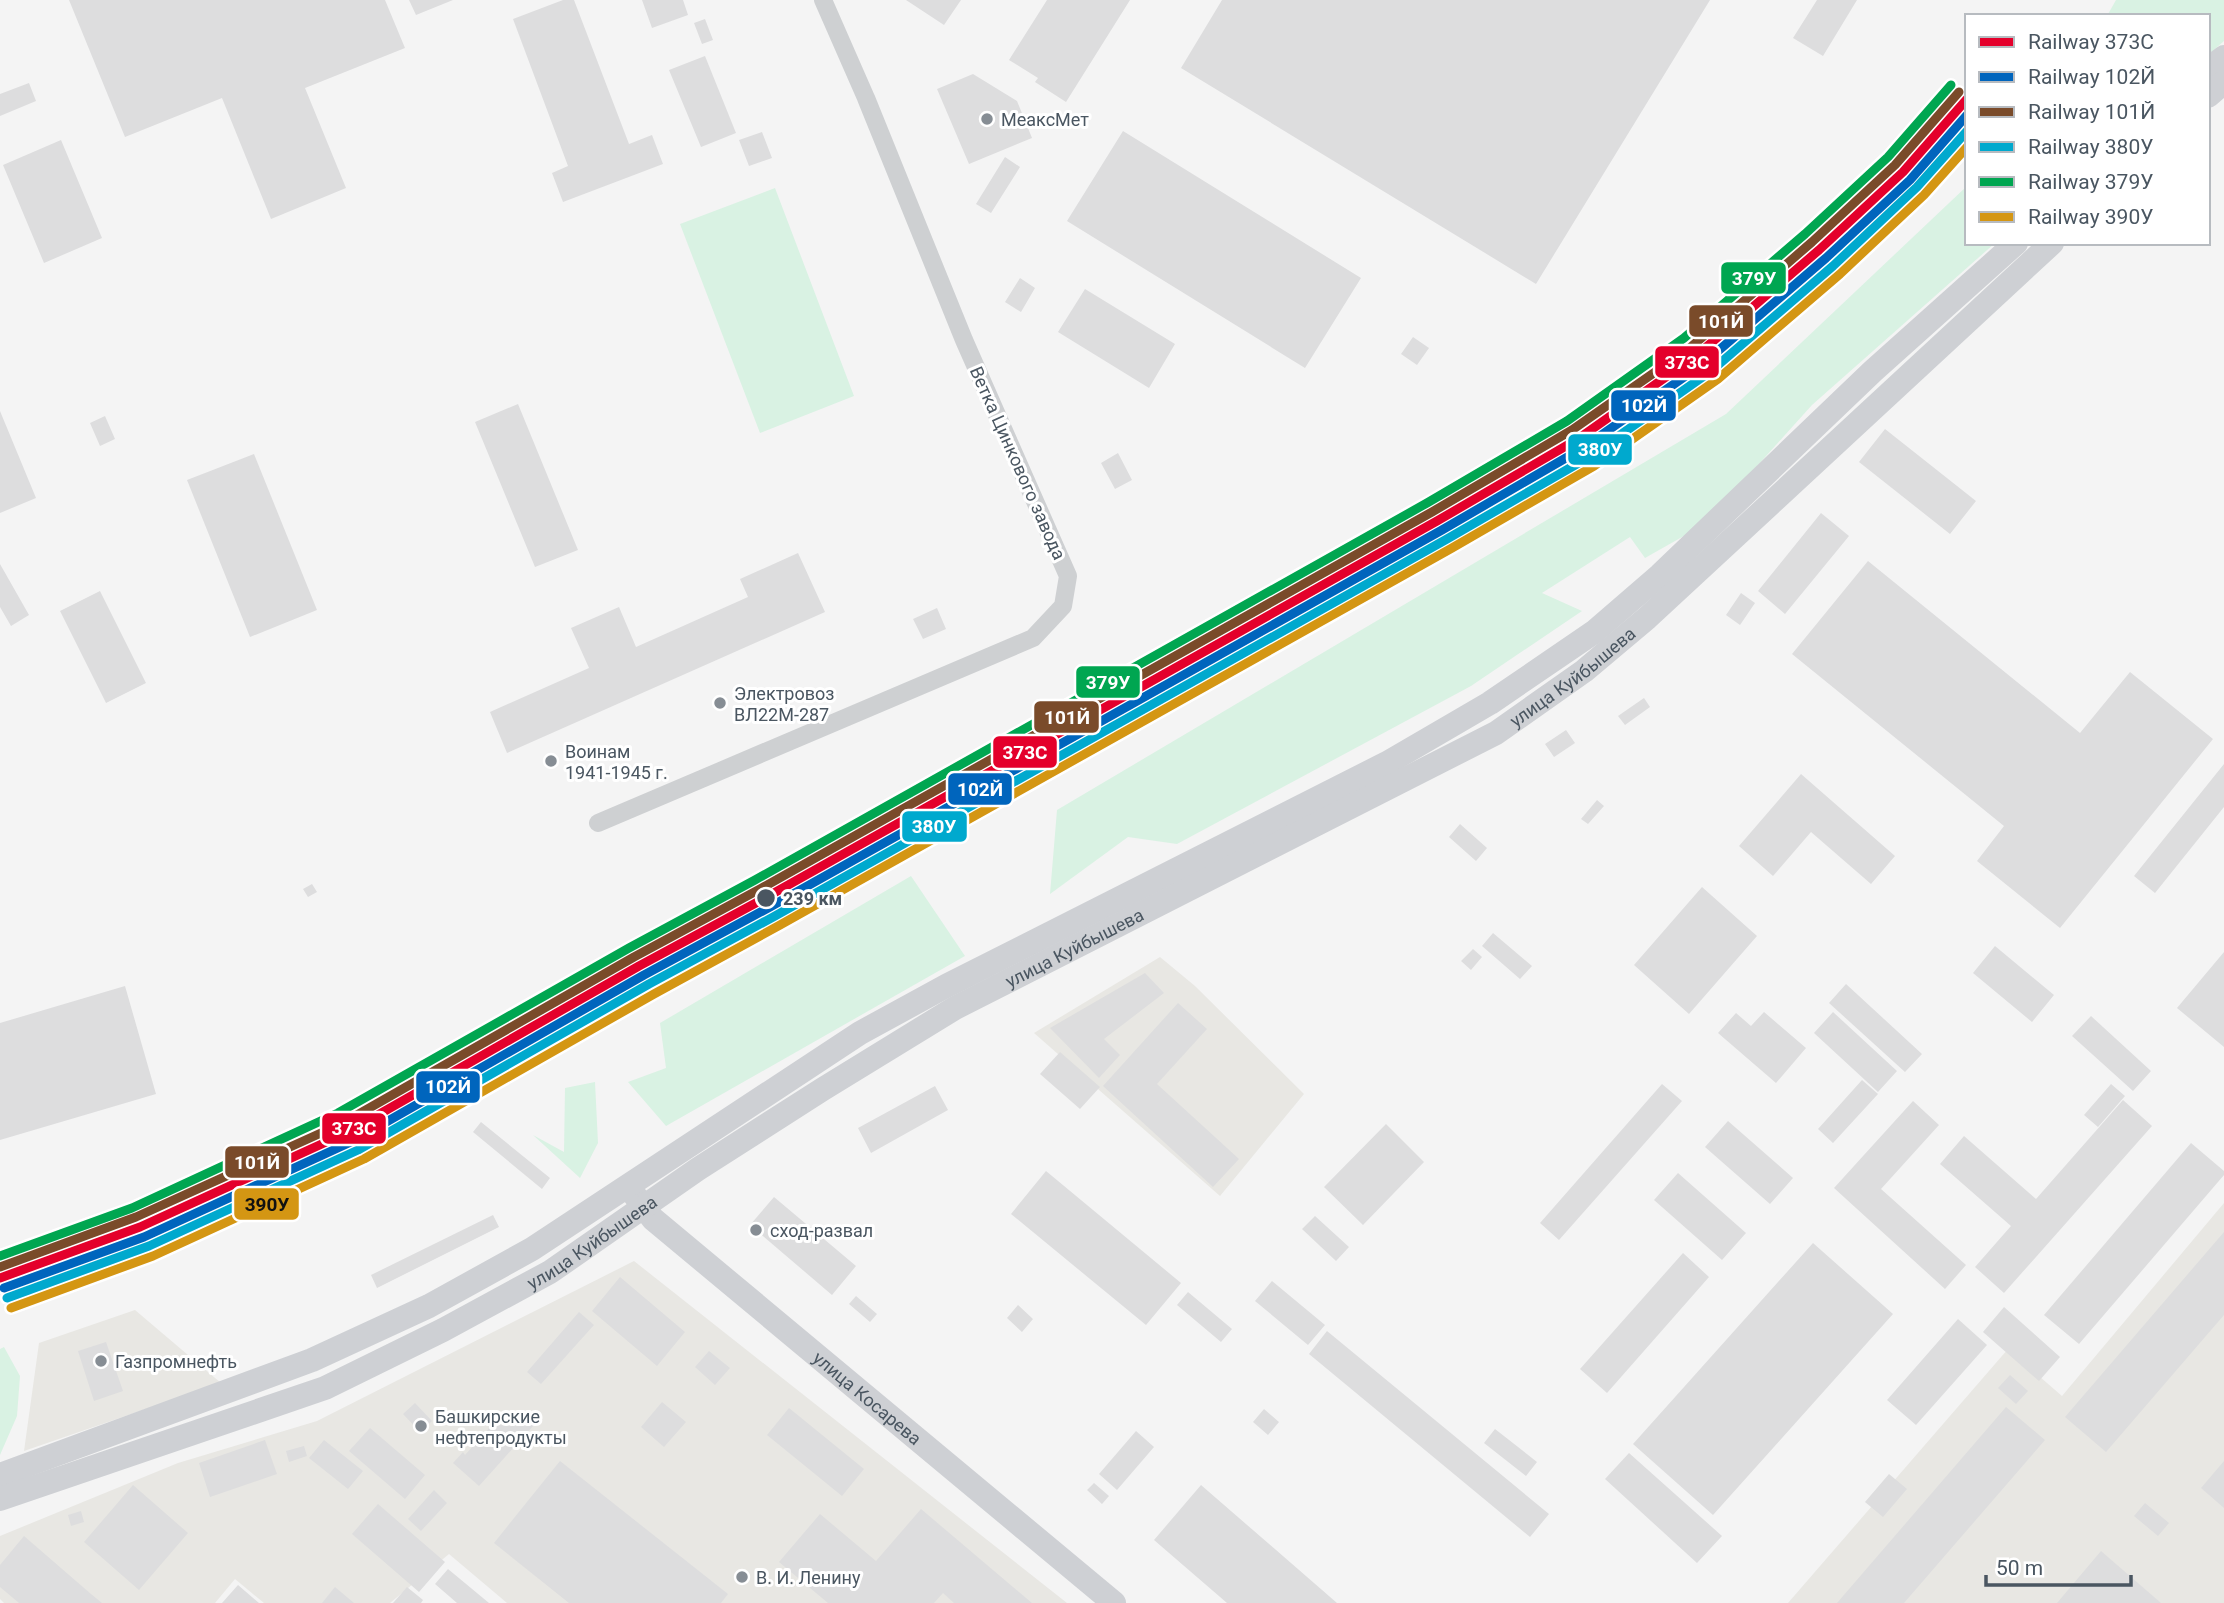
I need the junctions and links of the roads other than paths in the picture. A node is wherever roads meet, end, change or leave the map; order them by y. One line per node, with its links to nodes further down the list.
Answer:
1 (823, 0): 6 (street, Ветка Цинкового завода)
2 (2224, 82): 3 (main road)
3 (2210, 94)
4 (2031, 247): 5 (main road, улица Куйбышева)
5 (1391, 774): 7 (main road, улица Куйбышева); 8 (main road, улица Куйбышева)
6 (598, 823)
7 (627, 1185): 8 (main road, улица Косарева); 9 (main road, улица Куйбышева)
8 (642, 1207): 10 (main road, улица Куйбышева); 11 (main road, улица Косарева)
9 (0, 1475)
10 (0, 1499)
11 (1114, 1603)

